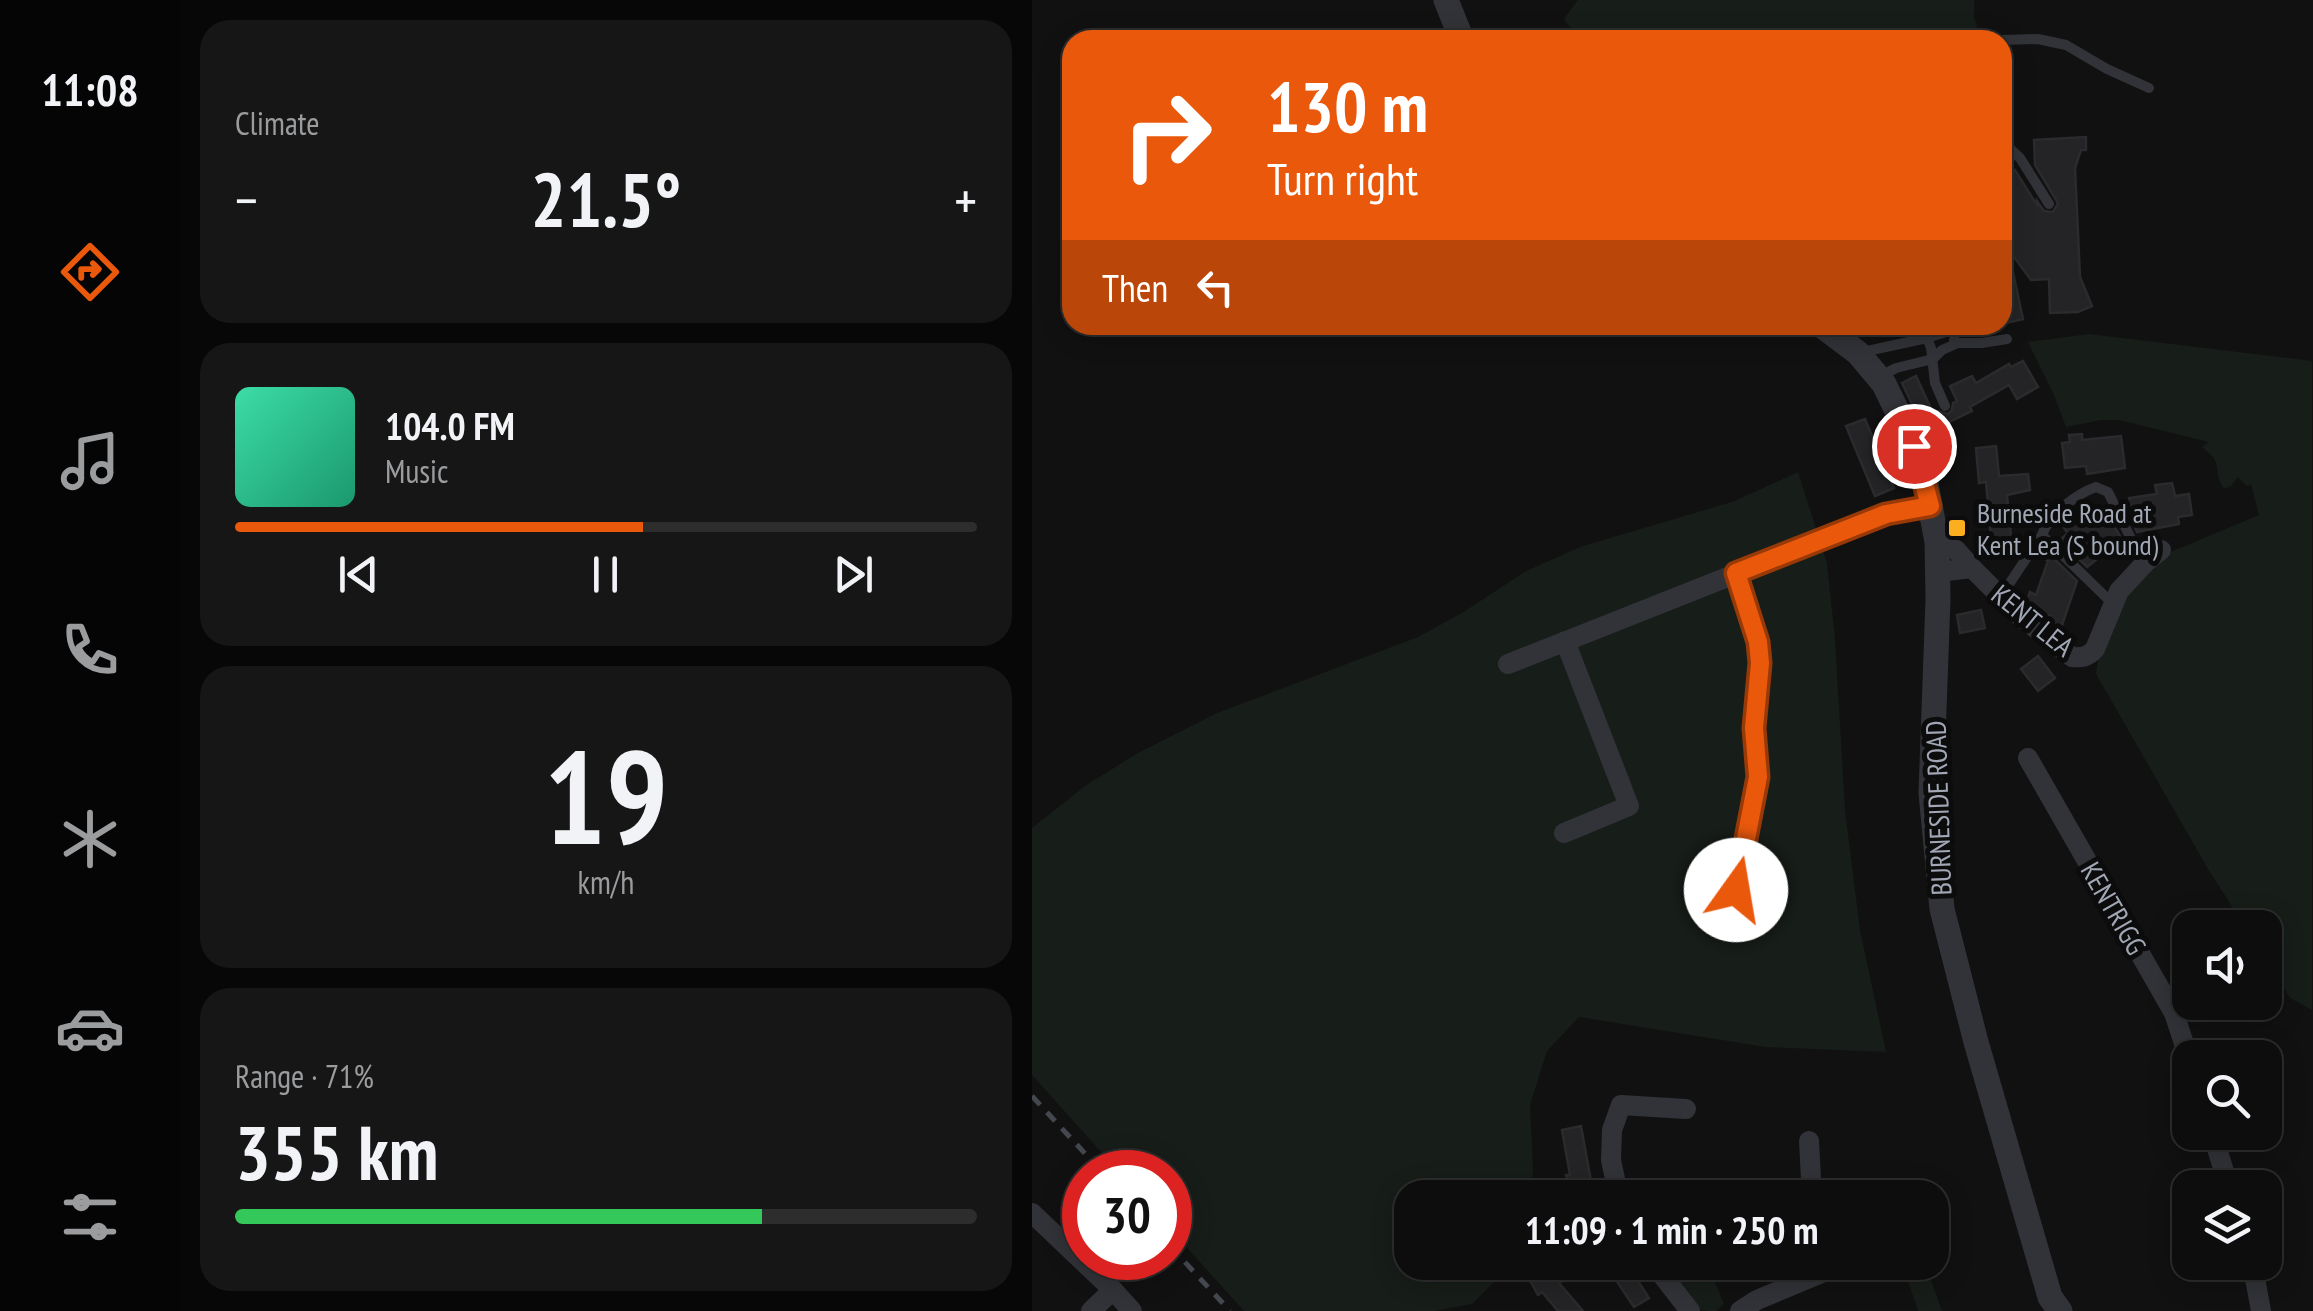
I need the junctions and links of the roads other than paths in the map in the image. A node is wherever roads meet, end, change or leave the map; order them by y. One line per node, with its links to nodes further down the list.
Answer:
1 (1446, 0): 2 (street)
2 (1458, 30)
3 (2012, 40): 4 (lane)
4 (2150, 88)
5 (2012, 150): 6 (lane)
6 (2048, 204)
7 (1835, 335): 13 (street, BURNESIDE ROAD)
8 (1934, 335): 10 (lane)
9 (1953, 335): 12 (lane)
10 (1928, 338): 13 (lane); 14 (lane)
11 (2007, 339): 12 (lane)
12 (1958, 343): 14 (lane)
13 (1858, 353): 15 (street, BURNESIDE ROAD)
14 (1932, 359): 15 (lane); 16 (lane)
15 (1878, 377): 17 (street, BURNESIDE ROAD)
16 (1944, 406)
17 (1930, 506): 19 (street, BURNESIDE ROAD); 23 (street)
18 (2042, 535): 20 (lane); 24 (lane); 25 (lane)
19 (1937, 542): 21 (street, KENT LEA); 22 (street, BURNESIDE ROAD)
20 (2154, 556): 25 (street, KENT LEA)
21 (1972, 568): 22 (street, KENT LEA); 24 (street, KENT LEA)
22 (1938, 572): 45 (street, BURNESIDE ROAD)
23 (1736, 573): 26 (street); 30 (street)
24 (2000, 596): 25 (street, KENT LEA)
25 (2112, 603)
26 (1565, 641): 27 (street); 29 (street)
27 (1508, 664)
28 (2028, 758): 31 (street, KENTRIGG)
29 (1564, 833)
30 (1736, 890)
31 (2183, 1040)
32 (1686, 1109): 34 (street)
33 (1809, 1141): 35 (street)
34 (1616, 1180)
35 (1811, 1180)
36 (1032, 1212): 40 (street)
37 (1666, 1280): 43 (street)
38 (1796, 1280): 44 (street)
39 (2255, 1280): 46 (street)
40 (1113, 1290): 41 (street); 42 (street)
41 (1092, 1311)
42 (1132, 1311)
43 (1690, 1311)
44 (1740, 1311)
45 (2060, 1311)
46 (2261, 1311)

